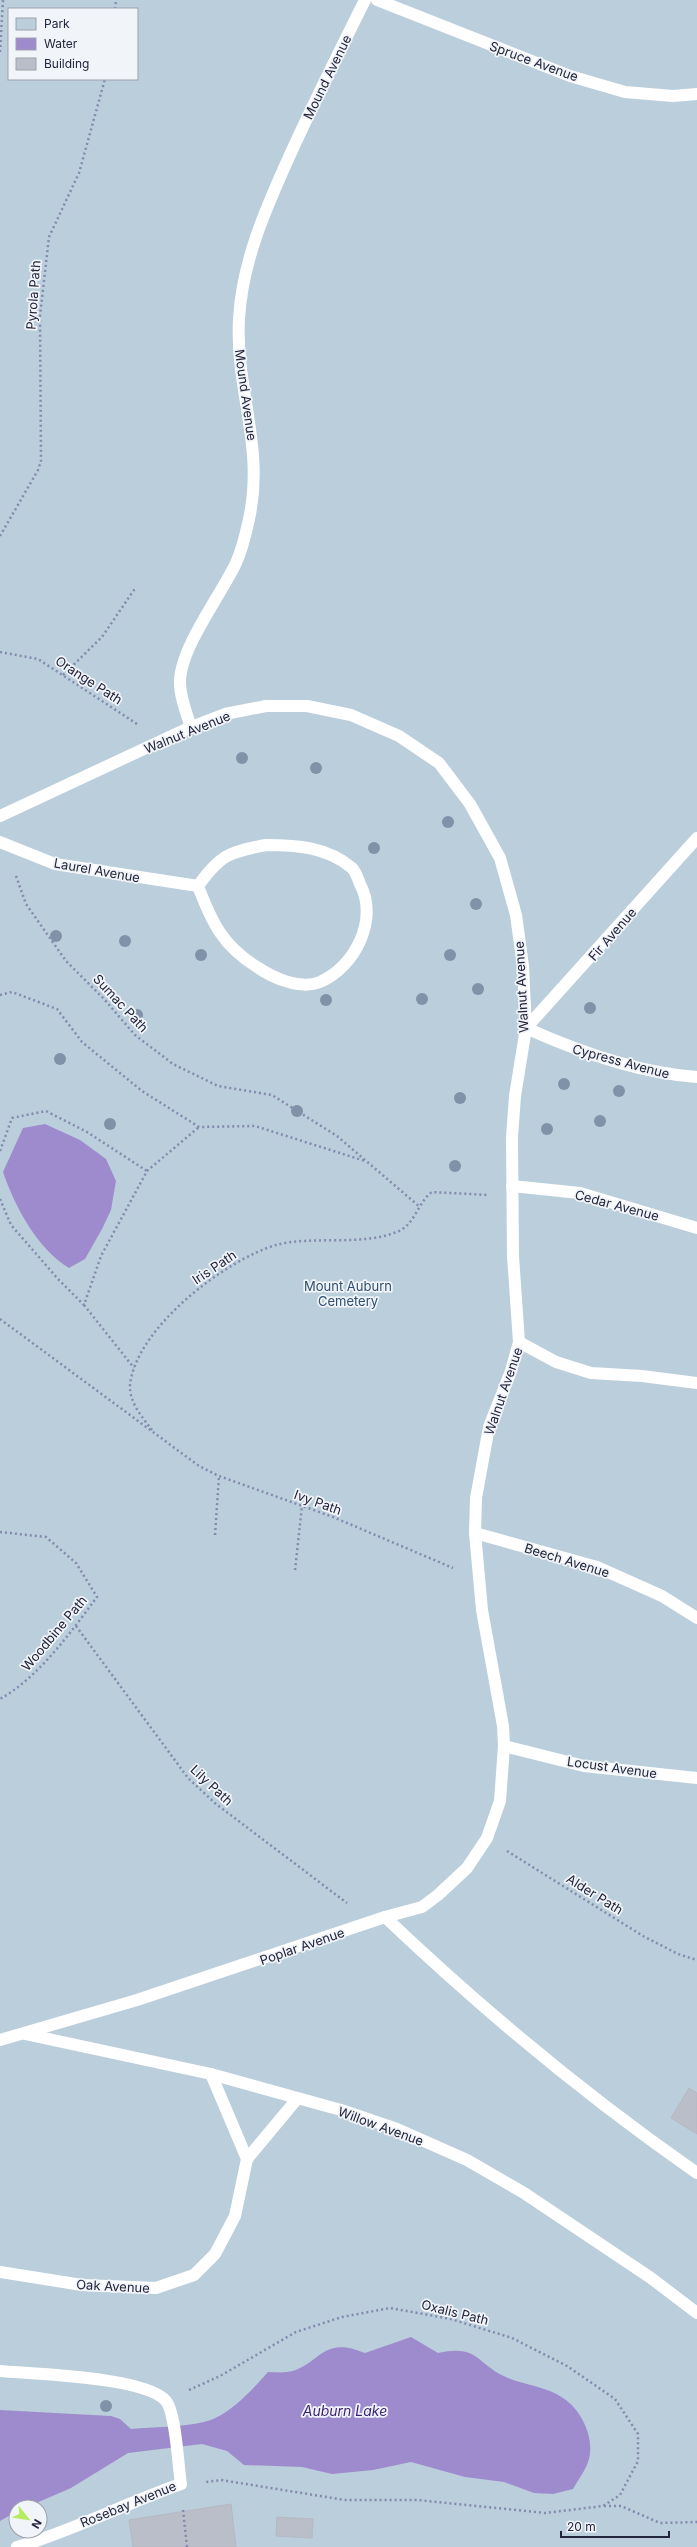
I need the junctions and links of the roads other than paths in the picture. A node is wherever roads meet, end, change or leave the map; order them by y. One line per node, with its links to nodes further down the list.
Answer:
1 (365, 0): 4 (lane, Mound Avenue)
2 (377, 0): 3 (lane, Spruce Avenue)
3 (697, 94)
4 (191, 727): 5 (lane, Walnut Avenue); 9 (lane, Walnut Avenue)
5 (0, 816)
6 (697, 838): 9 (lane, Fir Avenue)
7 (2, 843): 8 (lane, Laurel Avenue)
8 (198, 886): 8 (lane)
9 (526, 1028): 10 (lane, Cypress Avenue); 11 (lane, Walnut Avenue)
10 (697, 1077)
11 (512, 1192): 12 (lane, Cedar Avenue); 13 (lane, Walnut Avenue)
12 (697, 1228)
13 (519, 1342): 14 (lane); 15 (lane, Walnut Avenue)
14 (697, 1383)
15 (475, 1533): 16 (lane, Beech Avenue); 17 (lane, Walnut Avenue)
16 (697, 1618)
17 (504, 1746): 18 (lane, Locust Avenue); 19 (lane, Poplar Avenue)
18 (697, 1778)
19 (385, 1917): 20 (lane, Poplar Avenue); 25 (lane)
20 (24, 2034): 21 (lane, Poplar Avenue); 22 (lane, Willow Avenue)
21 (0, 2040)
22 (211, 2074): 23 (lane, Willow Avenue); 24 (lane)
23 (297, 2099): 24 (lane); 27 (lane, Willow Avenue)
24 (247, 2159): 26 (lane, Oak Avenue)
25 (697, 2172)
26 (0, 2272)
27 (697, 2313)
28 (0, 2371): 29 (lane, Rosebay Avenue)
29 (17, 2547)

